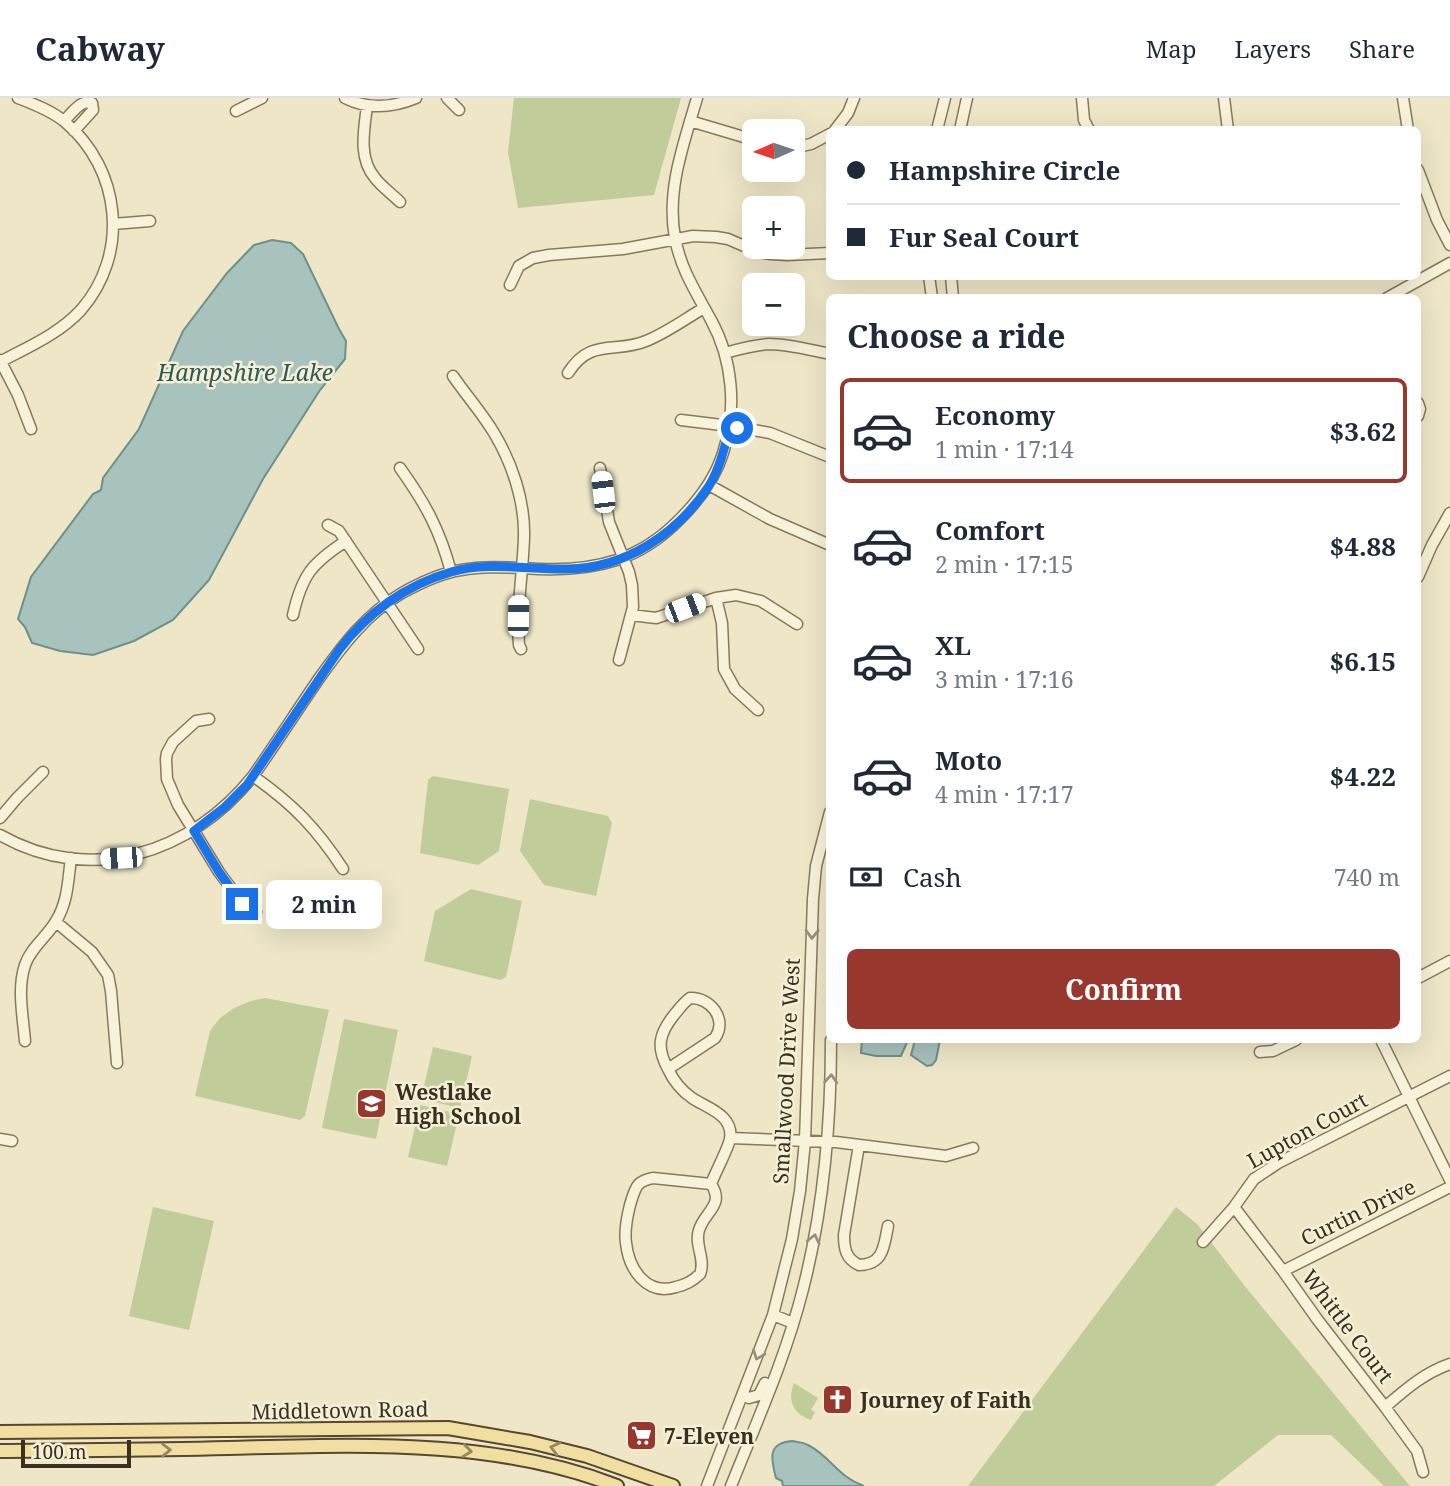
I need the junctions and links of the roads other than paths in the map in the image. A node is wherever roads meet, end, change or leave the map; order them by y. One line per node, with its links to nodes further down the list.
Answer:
1 (18, 98): 16 (street)
2 (262, 98): 15 (street)
3 (345, 98): 13 (street)
4 (416, 98): 13 (street)
5 (447, 98): 14 (street)
6 (697, 98): 17 (street)
7 (854, 98): 18 (street)
8 (945, 98): 19 (street)
9 (967, 98): 20 (street)
10 (1082, 98): 21 (street)
11 (1224, 98): 22 (street)
12 (1403, 98): 23 (street)
13 (367, 106): 29 (street)
14 (459, 110)
15 (236, 111)
16 (64, 121): 24 (street); 24 (street)
17 (690, 121): 25 (street); 32 (street)
18 (838, 126)
19 (938, 126)
20 (961, 126)
21 (1088, 126)
22 (1228, 126)
23 (1407, 126)
24 (74, 131): 31 (street)
25 (742, 136)
26 (826, 136): 27 (street)
27 (805, 145)
28 (1421, 181): 33 (street)
29 (400, 201)
30 (150, 221): 31 (street)
31 (113, 224): 43 (street)
32 (675, 239): 34 (street); 38 (street); 40 (street)
33 (1450, 245)
34 (826, 253)
35 (1450, 263): 36 (street)
36 (1421, 279)
37 (1419, 280): 39 (street)
38 (510, 285)
39 (1394, 294)
40 (704, 308): 41 (street); 44 (street)
41 (725, 353): 42 (street); 47 (street)
42 (826, 353)
43 (0, 361): 48 (street)
44 (568, 373)
45 (453, 376): 58 (street)
46 (681, 420): 47 (street)
47 (730, 426): 49 (street); 52 (street)
48 (31, 429)
49 (826, 455)
50 (400, 468): 60 (street)
51 (600, 468): 57 (street)
52 (709, 485): 56 (street); 57 (street)
53 (1450, 513): 59 (street)
54 (328, 525): 55 (street)
55 (346, 541): 62 (street); 63 (street)
56 (826, 543)
57 (624, 558): 58 (street); 64 (street)
58 (521, 567): 60 (street); 67 (street)
59 (1421, 569)
60 (451, 572): 62 (street)
61 (716, 598): 64 (street); 65 (street); 69 (street)
62 (387, 603): 66 (street); 72 (street)
63 (293, 615)
64 (631, 615): 68 (street)
65 (797, 624)
66 (418, 649)
67 (521, 649)
68 (619, 660)
69 (758, 710)
70 (209, 719): 75 (street)
71 (43, 772): 73 (street)
72 (253, 776): 75 (street); 78 (street)
73 (0, 818)
74 (826, 828): 95 (street, Smallwood Drive West, one-way to 95)
75 (194, 831): 77 (street); 79 (street)
76 (0, 835): 77 (street)
77 (71, 858): 80 (street)
78 (343, 869)
79 (256, 912)
80 (56, 922): 83 (street); 88 (street)
81 (1450, 961): 82 (street)
82 (1421, 976)
83 (25, 1041)
84 (831, 1043): 96 (street, Smallwood Drive West, one-way to 84)
85 (1290, 1043): 87 (street)
86 (1382, 1043): 91 (street)
87 (1260, 1052)
88 (117, 1063)
89 (668, 1069): 89 (street); 92 (street)
90 (1450, 1076): 91 (street, Lupton Court)
91 (1409, 1097): 99 (street); 102 (street, Lupton Court)
92 (730, 1138): 95 (street); 100 (street)
93 (0, 1139): 94 (street)
94 (12, 1141)
95 (805, 1141): 96 (street); 106 (street, Smallwood Drive West)
96 (827, 1142): 97 (street); 107 (street, Smallwood Drive West, one-way to 96)
97 (859, 1146): 98 (street); 103 (street)
98 (973, 1147)
99 (1450, 1180)
100 (711, 1184): 100 (street)
101 (1450, 1187): 105 (street, Curtin Drive)
102 (1234, 1207): 104 (street, Lupton Court); 105 (street, Whittle Court)
103 (888, 1226)
104 (1203, 1242)
105 (1283, 1271): 110 (street, Whittle Court)
106 (773, 1315): 107 (street); 109 (street, Smallwood Drive West, one-way to 109)
107 (793, 1323): 109 (street); 121 (street, Smallwood Drive West)
108 (1450, 1363): 110 (street)
109 (743, 1395): 120 (street, Smallwood Drive West)
110 (1385, 1407): 117 (street, Whittle Court)
111 (448, 1428): 112 (main road, Middletown Road); 115 (main road); 119 (main road, Middletown Road, one-way to 111)
112 (220, 1430): 113 (main road, Middletown Road); 114 (main road)
113 (0, 1432)
114 (273, 1447): 115 (main road, Middletown Road); 116 (main road, Middletown Road, one-way to 114)
115 (413, 1447): 118 (main road, Middletown Road, one-way to 118)
116 (0, 1451)
117 (1423, 1472)
118 (617, 1486)
119 (673, 1486)
120 (707, 1486)
121 (731, 1486)

